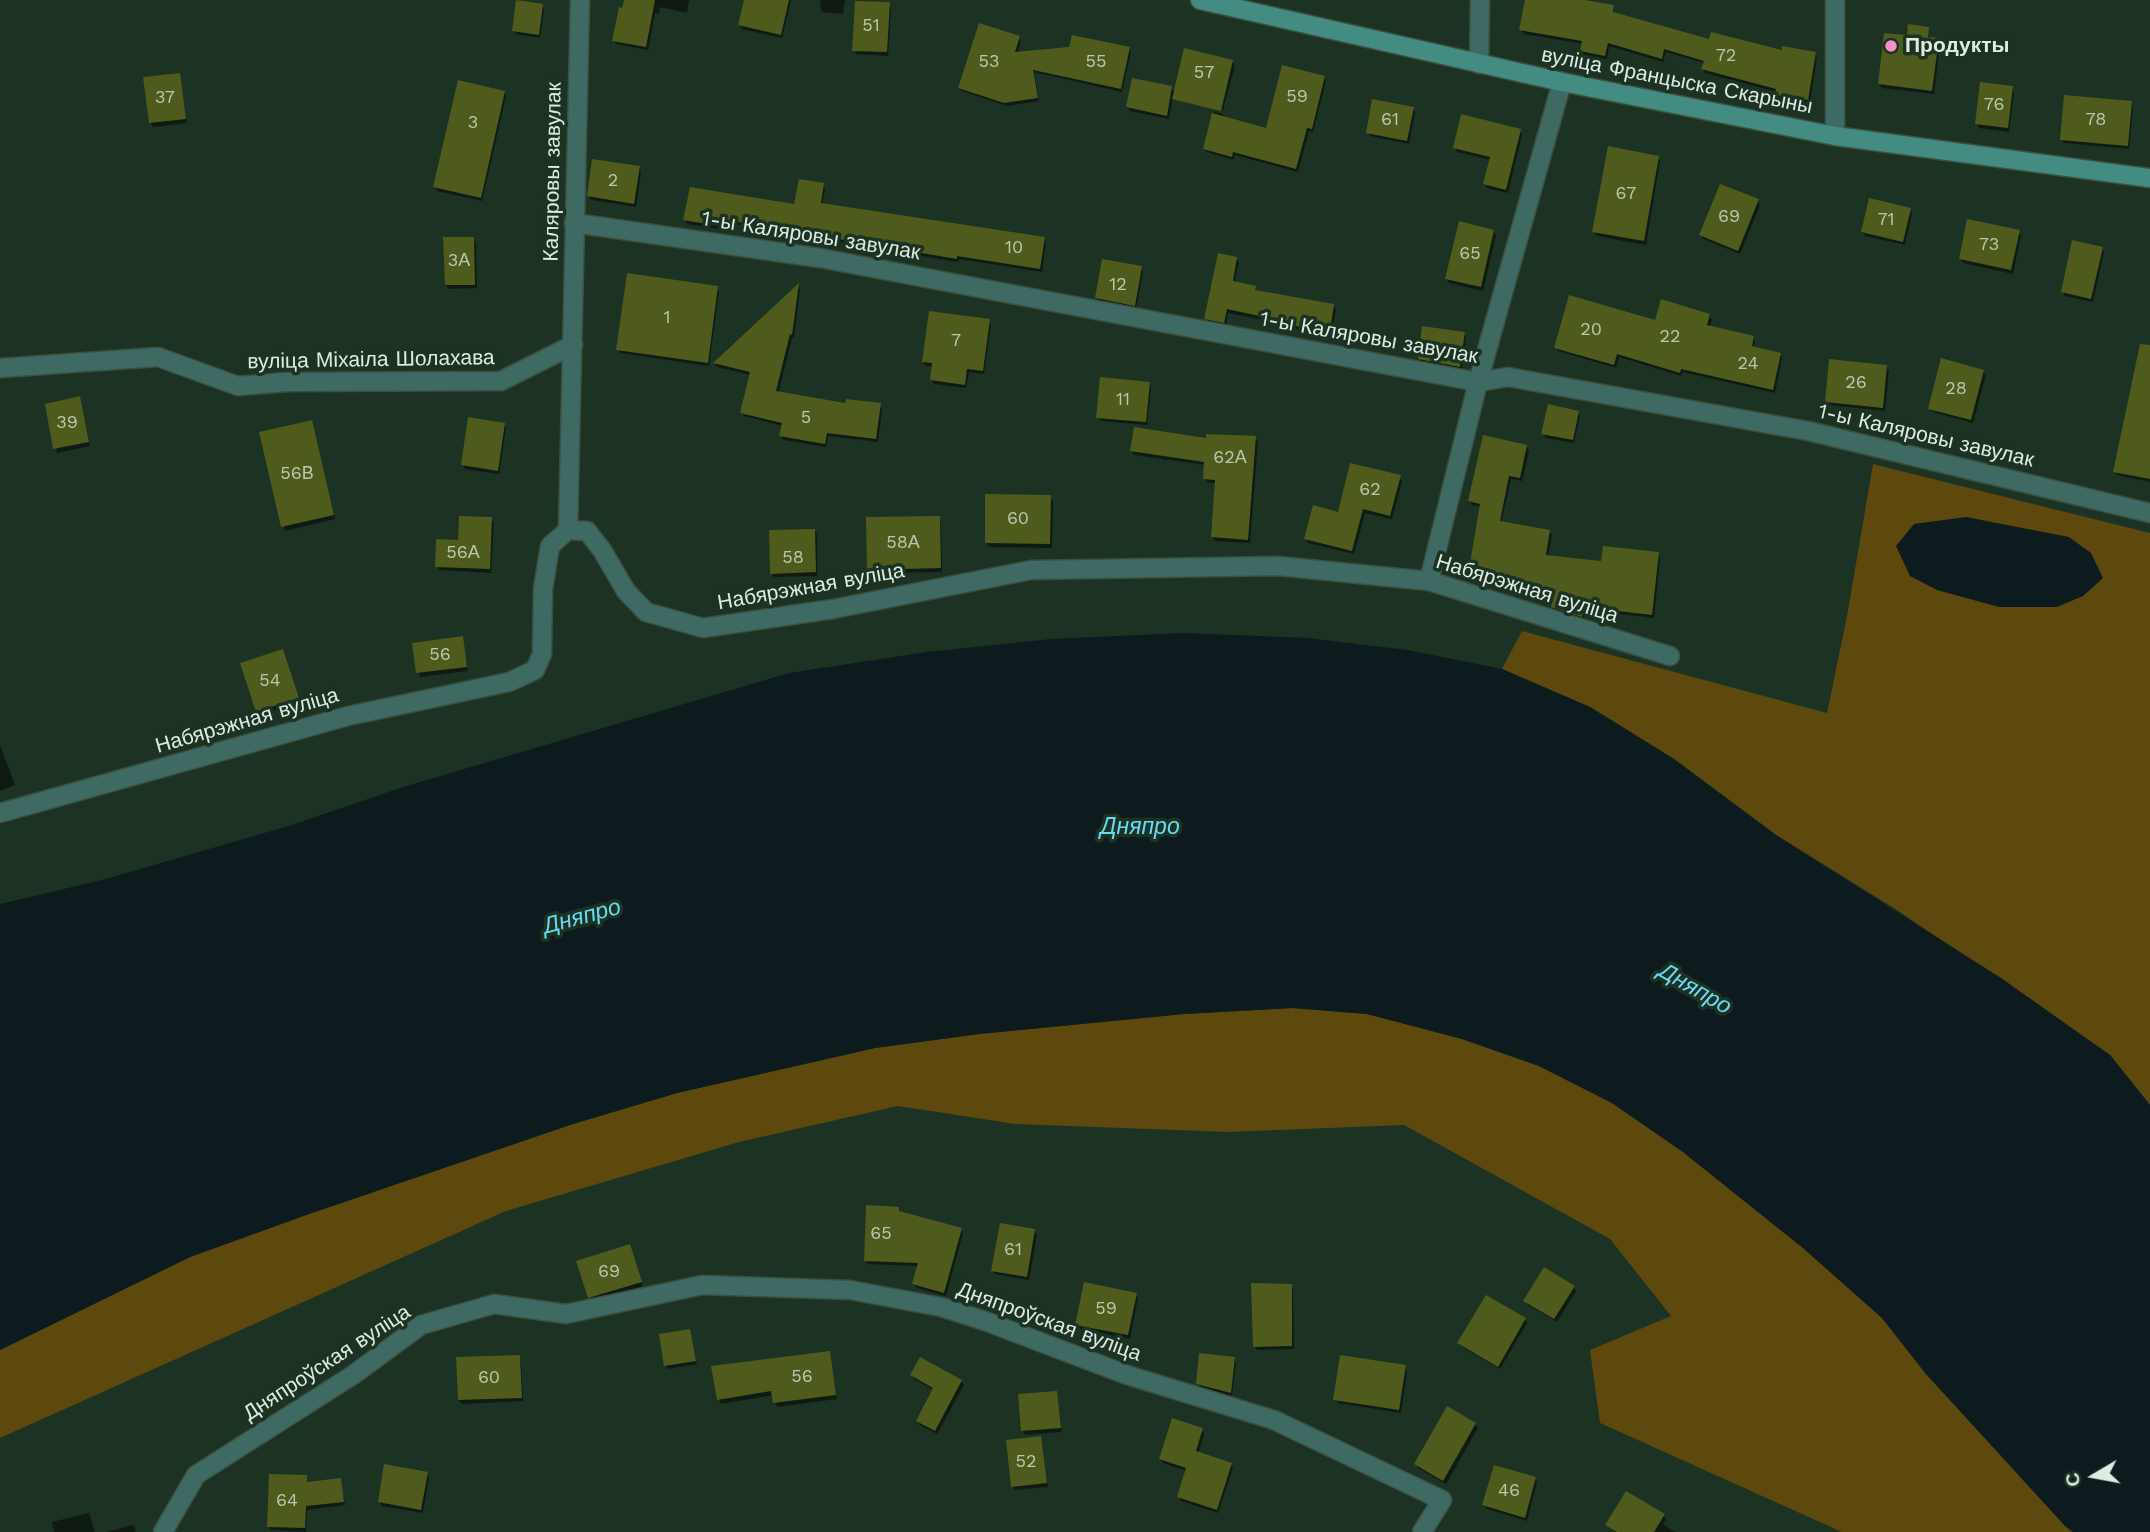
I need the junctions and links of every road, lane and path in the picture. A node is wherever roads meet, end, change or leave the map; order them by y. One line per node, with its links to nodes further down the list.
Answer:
1 (580, 0): 9 (street, Каляровы завулак)
2 (1200, 0): 5 (main road, вуліца Францыска Скарыны)
3 (1480, 0): 5 (street)
4 (1835, 0): 7 (street)
5 (1479, 64): 6 (main road, вуліца Францыска Скарыны)
6 (1562, 82): 7 (main road, вуліца Францыска Скарыны); 12 (street)
7 (1835, 136): 8 (main road, вуліца Францыска Скарыны)
8 (2150, 178)
9 (575, 223): 10 (street, Каляровы завулак); 12 (street, 1-ы Каляровы завулак)
10 (573, 345): 11 (street, вуліца Міхаіла Шолахава); 14 (street, Каляровы завулак)
11 (0, 368)
12 (1478, 383): 13 (street, 1-ы Каляровы завулак); 15 (street)
13 (2150, 513)
14 (568, 530): 15 (street, Набярэжная вуліца); 17 (street, Набярэжная вуліца)
15 (1429, 581): 16 (street, Набярэжная вуліца)
16 (1670, 656)
17 (0, 813)
18 (163, 1532): 19 (street, Дняпроўская вуліца)
19 (1422, 1532)

